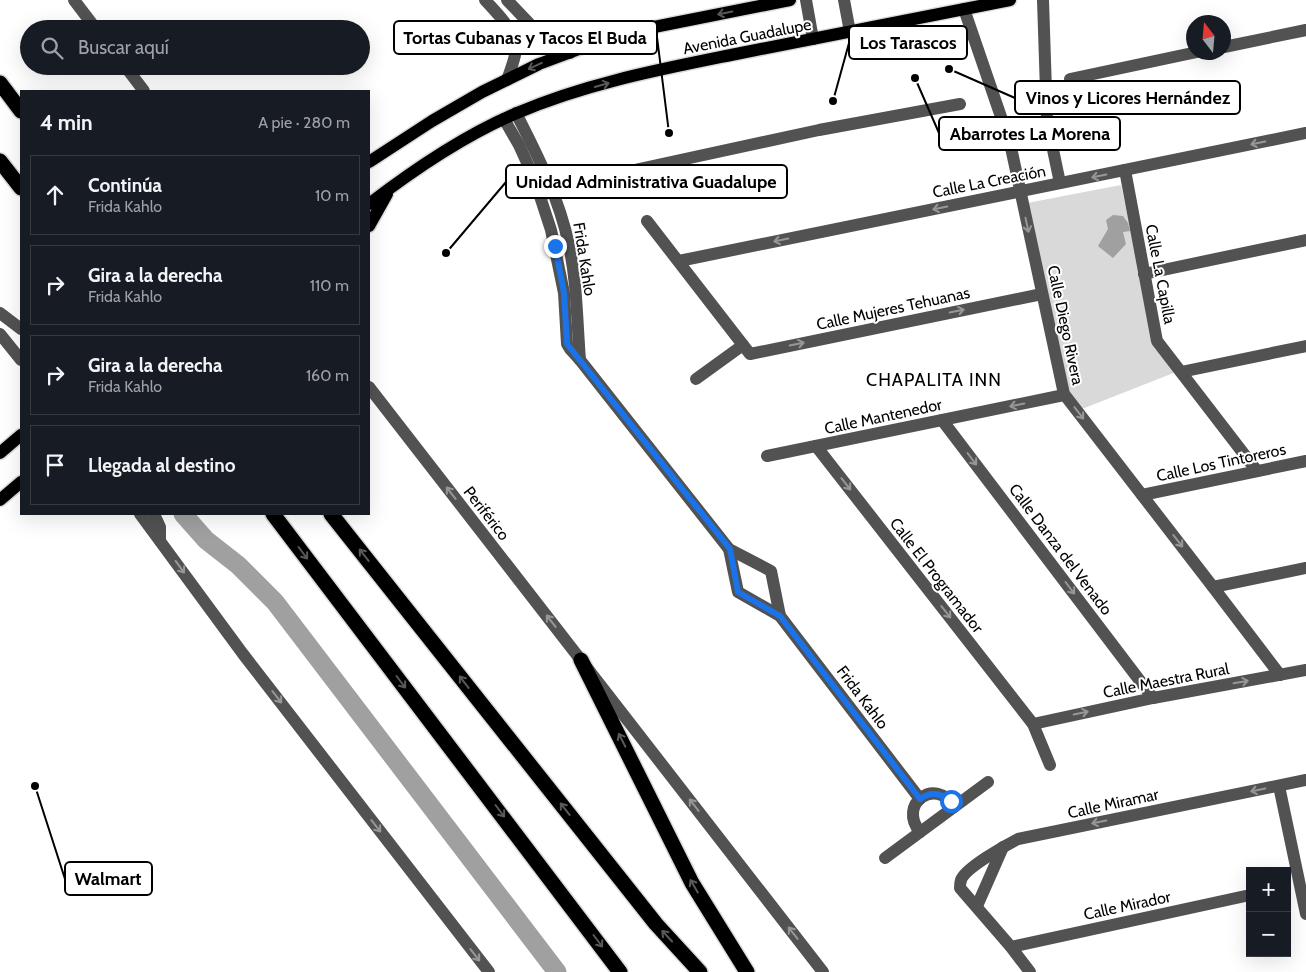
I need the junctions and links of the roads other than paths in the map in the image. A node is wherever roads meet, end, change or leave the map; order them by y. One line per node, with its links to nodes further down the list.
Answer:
1 (74, 0): 11 (street)
2 (485, 0): 10 (street)
3 (790, 0): 16 (main road, Avenida Guadalupe, one-way to 16)
4 (806, 0): 14 (street)
5 (844, 0): 13 (street)
6 (1010, 0): 9 (main road, Avenida Guadalupe)
7 (1043, 0): 31 (street)
8 (509, 3): 10 (street); 16 (street)
9 (964, 9): 13 (main road, Avenida Guadalupe); 34 (street, Calle Diego Rivera)
10 (498, 15): 20 (street)
11 (89, 20)
12 (1306, 30): 15 (street)
13 (850, 32): 14 (main road, Avenida Guadalupe)
14 (813, 39): 25 (main road, Avenida Guadalupe, one-way to 14)
15 (1231, 46)
16 (570, 53): 20 (main road, Avenida Guadalupe, one-way to 20)
17 (1186, 54): 19 (street)
18 (131, 75): 22 (street)
19 (1070, 79)
20 (507, 80): 28 (main road, Avenida Guadalupe)
21 (0, 83): 24 (highway)
22 (141, 89)
23 (960, 104): 35 (street)
24 (20, 110)
25 (516, 113): 26 (main road, Avenida Guadalupe); 35 (street, Frida Kahlo)
26 (504, 119): 33 (main road, Avenida Guadalupe); 36 (street, Frida Kahlo)
27 (1306, 133): 30 (street, Calle La Creación, one-way to 30)
28 (370, 161)
29 (0, 162): 32 (highway)
30 (1124, 170): 31 (street, Calle La Creación, one-way to 31); 42 (street, Calle La Capilla)
31 (1060, 183): 34 (street, Calle La Creación)
32 (20, 187)
33 (390, 188): 37 (main road, Avenida Guadalupe); 39 (main road)
34 (1021, 191): 41 (street, Calle La Creación, one-way to 41); 43 (street, Calle Diego Rivera, one-way to 43)
35 (554, 192): 36 (street); 50 (street, Frida Kahlo)
36 (541, 195): 50 (street, Frida Kahlo)
37 (370, 203)
38 (647, 221): 41 (street)
39 (370, 224)
40 (1306, 240): 42 (street)
41 (679, 261): 48 (street)
42 (1144, 274): 51 (street, Calle La Capilla)
43 (1042, 294): 48 (street, Calle Mujeres Tehuanas, one-way to 43); 54 (street, Calle Diego Rivera)
44 (0, 314): 45 (street)
45 (20, 328)
46 (0, 334): 49 (street)
47 (1306, 346): 51 (street)
48 (746, 350): 52 (street, Calle Mujeres Tehuanas)
49 (20, 359)
50 (580, 360): 70 (street, Frida Kahlo)
51 (1181, 372): 61 (street, Calle La Capilla)
52 (696, 379)
53 (370, 388): 74 (street, Periférico, one-way to 53)
54 (1064, 395): 55 (street, Calle Mantenedor, one-way to 55); 63 (street, Calle Diego Rivera, one-way to 63)
55 (942, 420): 57 (street, Calle Mantenedor); 77 (street, Calle Danza del Venado, one-way to 77)
56 (20, 436): 58 (main road)
57 (816, 446): 59 (street, Calle Mantenedor); 78 (street, Calle El Programador, one-way to 78)
58 (0, 453)
59 (767, 456)
60 (1306, 461): 61 (street, Calle Los Tintoreros)
61 (1257, 471): 63 (street, Calle Los Tintoreros)
62 (20, 483): 64 (main road)
63 (1142, 495): 72 (street, Calle Diego Rivera, one-way to 72)
64 (0, 500)
65 (141, 515): 69 (street)
66 (154, 515): 69 (street)
67 (274, 515): 94 (highway, one-way to 94)
68 (332, 515): 95 (highway, one-way to 68)
69 (160, 541): 93 (street, one-way to 93)
70 (730, 549): 73 (street, Frida Kahlo); 73 (street, Frida Kahlo)
71 (1306, 568): 72 (street)
72 (1213, 587): 76 (street, Calle Diego Rivera)
73 (780, 616): 83 (street, Frida Kahlo)
74 (580, 660): 96 (highway, one-way to 74); 97 (street, Periférico, one-way to 74)
75 (1306, 670): 76 (street, Calle Maestra Rural)
76 (1280, 675): 77 (street, Calle Maestra Rural, one-way to 76)
77 (1154, 698): 78 (street, Calle Maestra Rural, one-way to 77)
78 (1033, 724): 79 (street, Calle El Programador)
79 (1050, 765)
80 (1306, 780): 82 (street, Calle Miramar)
81 (988, 782): 84 (street)
82 (1279, 786): 86 (street, Calle Miramar, one-way to 86); 88 (street)
83 (920, 799): 84 (street); 85 (street)
84 (954, 807): 85 (street)
85 (920, 832): 87 (street)
86 (1003, 846): 90 (street); 90 (street, Calle Miramar)
87 (886, 858)
88 (1298, 885): 91 (street)
89 (1246, 896): 92 (street, Calle Mirador)
90 (973, 902): 92 (street)
91 (1306, 914)
92 (1011, 947): 98 (street)
93 (489, 972)
94 (620, 972)
95 (700, 972)
96 (747, 972)
97 (823, 972)
98 (1030, 972)

